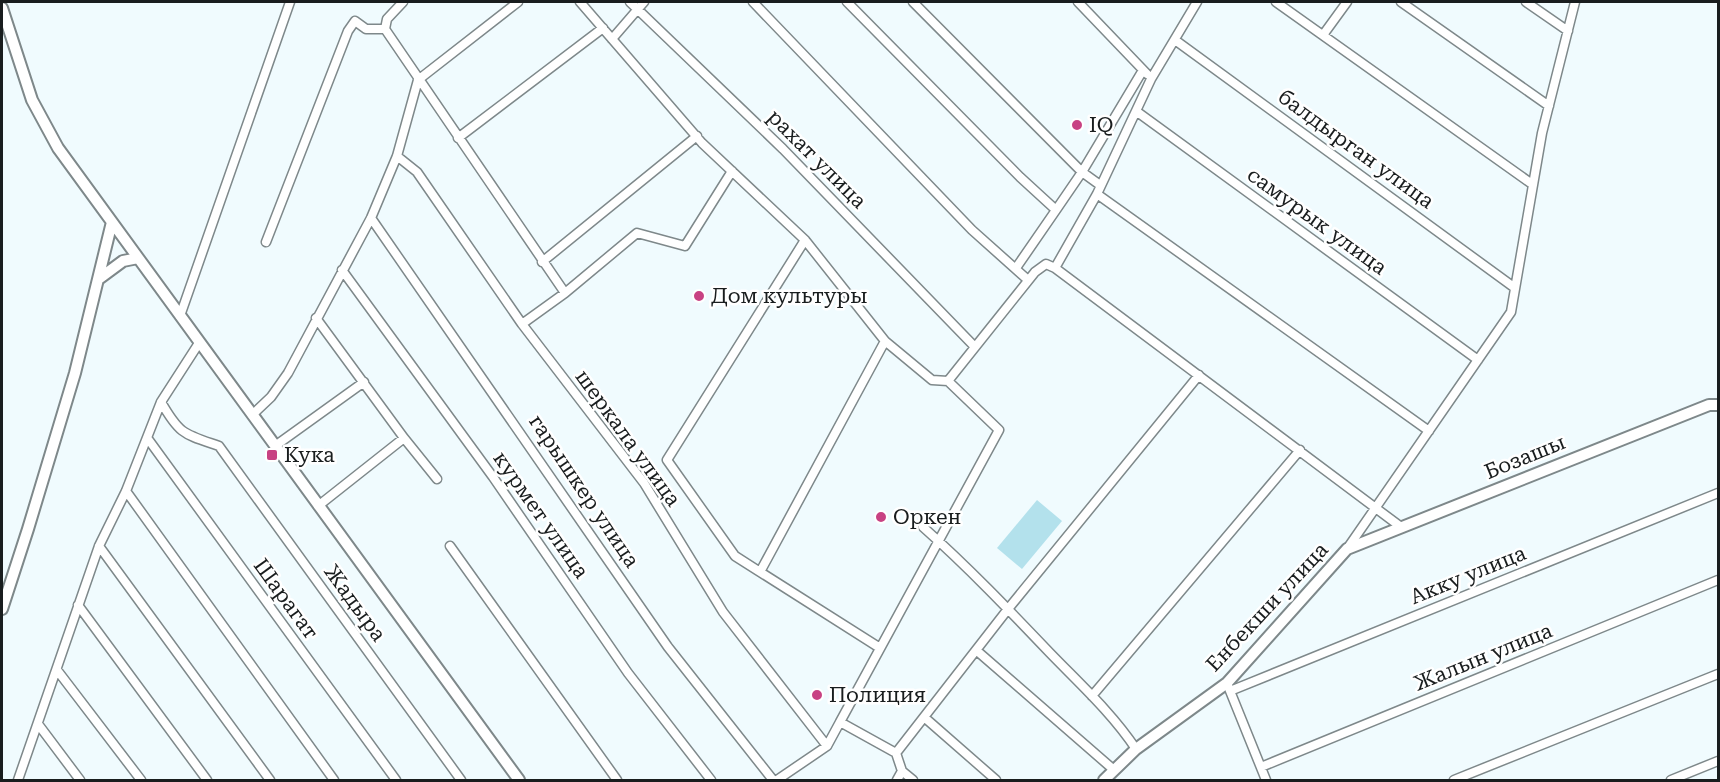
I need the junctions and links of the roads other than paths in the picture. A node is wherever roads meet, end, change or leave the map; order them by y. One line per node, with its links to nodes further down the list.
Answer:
1 (290, 2): 52 (street)
2 (403, 2): 21 (street)
3 (518, 2): 28 (street)
4 (580, 2): 20 (street)
5 (630, 2): 18 (street, рахат улица)
6 (644, 2): 18 (street)
7 (753, 2): 45 (street)
8 (847, 2): 38 (street)
9 (912, 2): 35 (street)
10 (1078, 2): 26 (street)
11 (1197, 2): 25 (street)
12 (1276, 2): 23 (street)
13 (1347, 2): 23 (street)
14 (1401, 2): 29 (street)
15 (1526, 2): 22 (street)
16 (1575, 2): 22 (street)
17 (2, 8): 19 (main road)
18 (638, 9): 24 (street); 57 (street, рахат улица)
19 (4, 27): 40 (main road)
20 (603, 28): 24 (street); 32 (street)
21 (385, 29): 28 (street); 42 (street)
22 (1568, 31): 29 (street)
23 (1323, 35): 36 (street)
24 (612, 39): 31 (street)
25 (1176, 40): 27 (street); 50 (street, балдырган улица)
26 (1143, 70): 27 (street); 35 (street)
27 (1151, 79): 30 (street)
28 (418, 80): 32 (street); 33 (street)
29 (1549, 106): 36 (street)
30 (1136, 111): 37 (street); 58 (street, самурык улица)
31 (697, 136): 34 (street); 44 (street)
32 (458, 138): 44 (street)
33 (397, 156): 39 (street); 54 (street, шеркала улица)
34 (732, 171): 41 (street); 51 (street)
35 (1082, 172): 37 (street); 38 (street)
36 (1532, 184): 50 (street)
37 (1098, 189): 46 (street); 65 (street)
38 (1056, 210): 45 (street)
39 (371, 218): 47 (street); 113 (street, гарышкер улица)
40 (112, 222): 43 (main road); 48 (main road)
41 (805, 240): 55 (street); 81 (street)
42 (266, 242)
43 (138, 258): 48 (main road); 52 (main road)
44 (542, 262): 51 (street)
45 (1016, 268): 49 (street)
46 (1055, 268): 49 (street); 59 (street)
47 (342, 270): 53 (street); 112 (street, курмет улица)
48 (99, 278): 84 (main road)
49 (1028, 280): 57 (street)
50 (1515, 288): 58 (street)
51 (565, 293): 54 (street)
52 (180, 316): 56 (main road)
53 (316, 318): 61 (street); 64 (street)
54 (522, 324): 95 (street, шеркала улица)
55 (885, 340): 60 (street); 81 (street)
56 (199, 343): 62 (street); 64 (main road)
57 (974, 346): 60 (street)
58 (1478, 360): 65 (street)
59 (1199, 375): 69 (street); 85 (street)
60 (948, 381): 77 (street)
61 (364, 382): 66 (street); 68 (street)
62 (161, 402): 67 (street); 109 (street, Жадыра)
63 (1719, 405): 76 (main road, Бозашы)
64 (252, 415): 68 (main road)
65 (1428, 431): 74 (street)
66 (404, 438): 70 (street); 73 (street)
67 (148, 439): 71 (street); 108 (street, Шарагат)
68 (275, 447): 73 (main road)
69 (1300, 450): 74 (street); 91 (street)
70 (437, 479)
71 (126, 491): 78 (street); 107 (street)
72 (1719, 493): 90 (street, Акку улица)
73 (318, 506): 110 (main road)
74 (1375, 508): 76 (street); 80 (street)
75 (923, 527): 77 (street)
76 (1401, 527): 80 (main road, Бозашы)
77 (938, 540): 85 (street); 86 (street)
78 (99, 546): 83 (street); 106 (street)
79 (450, 546): 111 (street)
80 (1347, 549): 90 (main road, Енбекши улица)
81 (760, 572): 86 (street)
82 (1719, 580): 99 (street, Жалын улица)
83 (78, 605): 88 (street); 105 (street)
84 (2, 609)
85 (1008, 609): 87 (street); 91 (street)
86 (880, 648): 93 (street)
87 (976, 650): 92 (street); 100 (street)
88 (57, 670): 94 (street); 104 (street)
89 (1719, 674): 119 (street)
90 (1228, 687): 96 (main road, Енбекши улица); 99 (street)
91 (1092, 696): 96 (street)
92 (924, 717): 97 (street); 116 (street)
93 (840, 722): 95 (street); 97 (street)
94 (38, 724): 102 (street); 103 (street)
95 (827, 746): 113 (street)
96 (1136, 748): 100 (main road, Енбекши улица)
97 (896, 753): 101 (street)
98 (1719, 761): 120 (street)
99 (1261, 767): 118 (street)
100 (1114, 770): 117 (main road, Енбекши улица)
101 (902, 771): 114 (street); 115 (street)
102 (20, 779)
103 (80, 780)
104 (141, 780)
105 (207, 780)
106 (270, 780)
107 (334, 780)
108 (396, 780)
109 (461, 780)
110 (519, 780)
111 (617, 780)
112 (711, 780)
113 (775, 780)
114 (897, 780)
115 (913, 780)
116 (996, 780)
117 (1104, 780)
118 (1266, 780)
119 (1454, 780)
120 (1671, 780)

